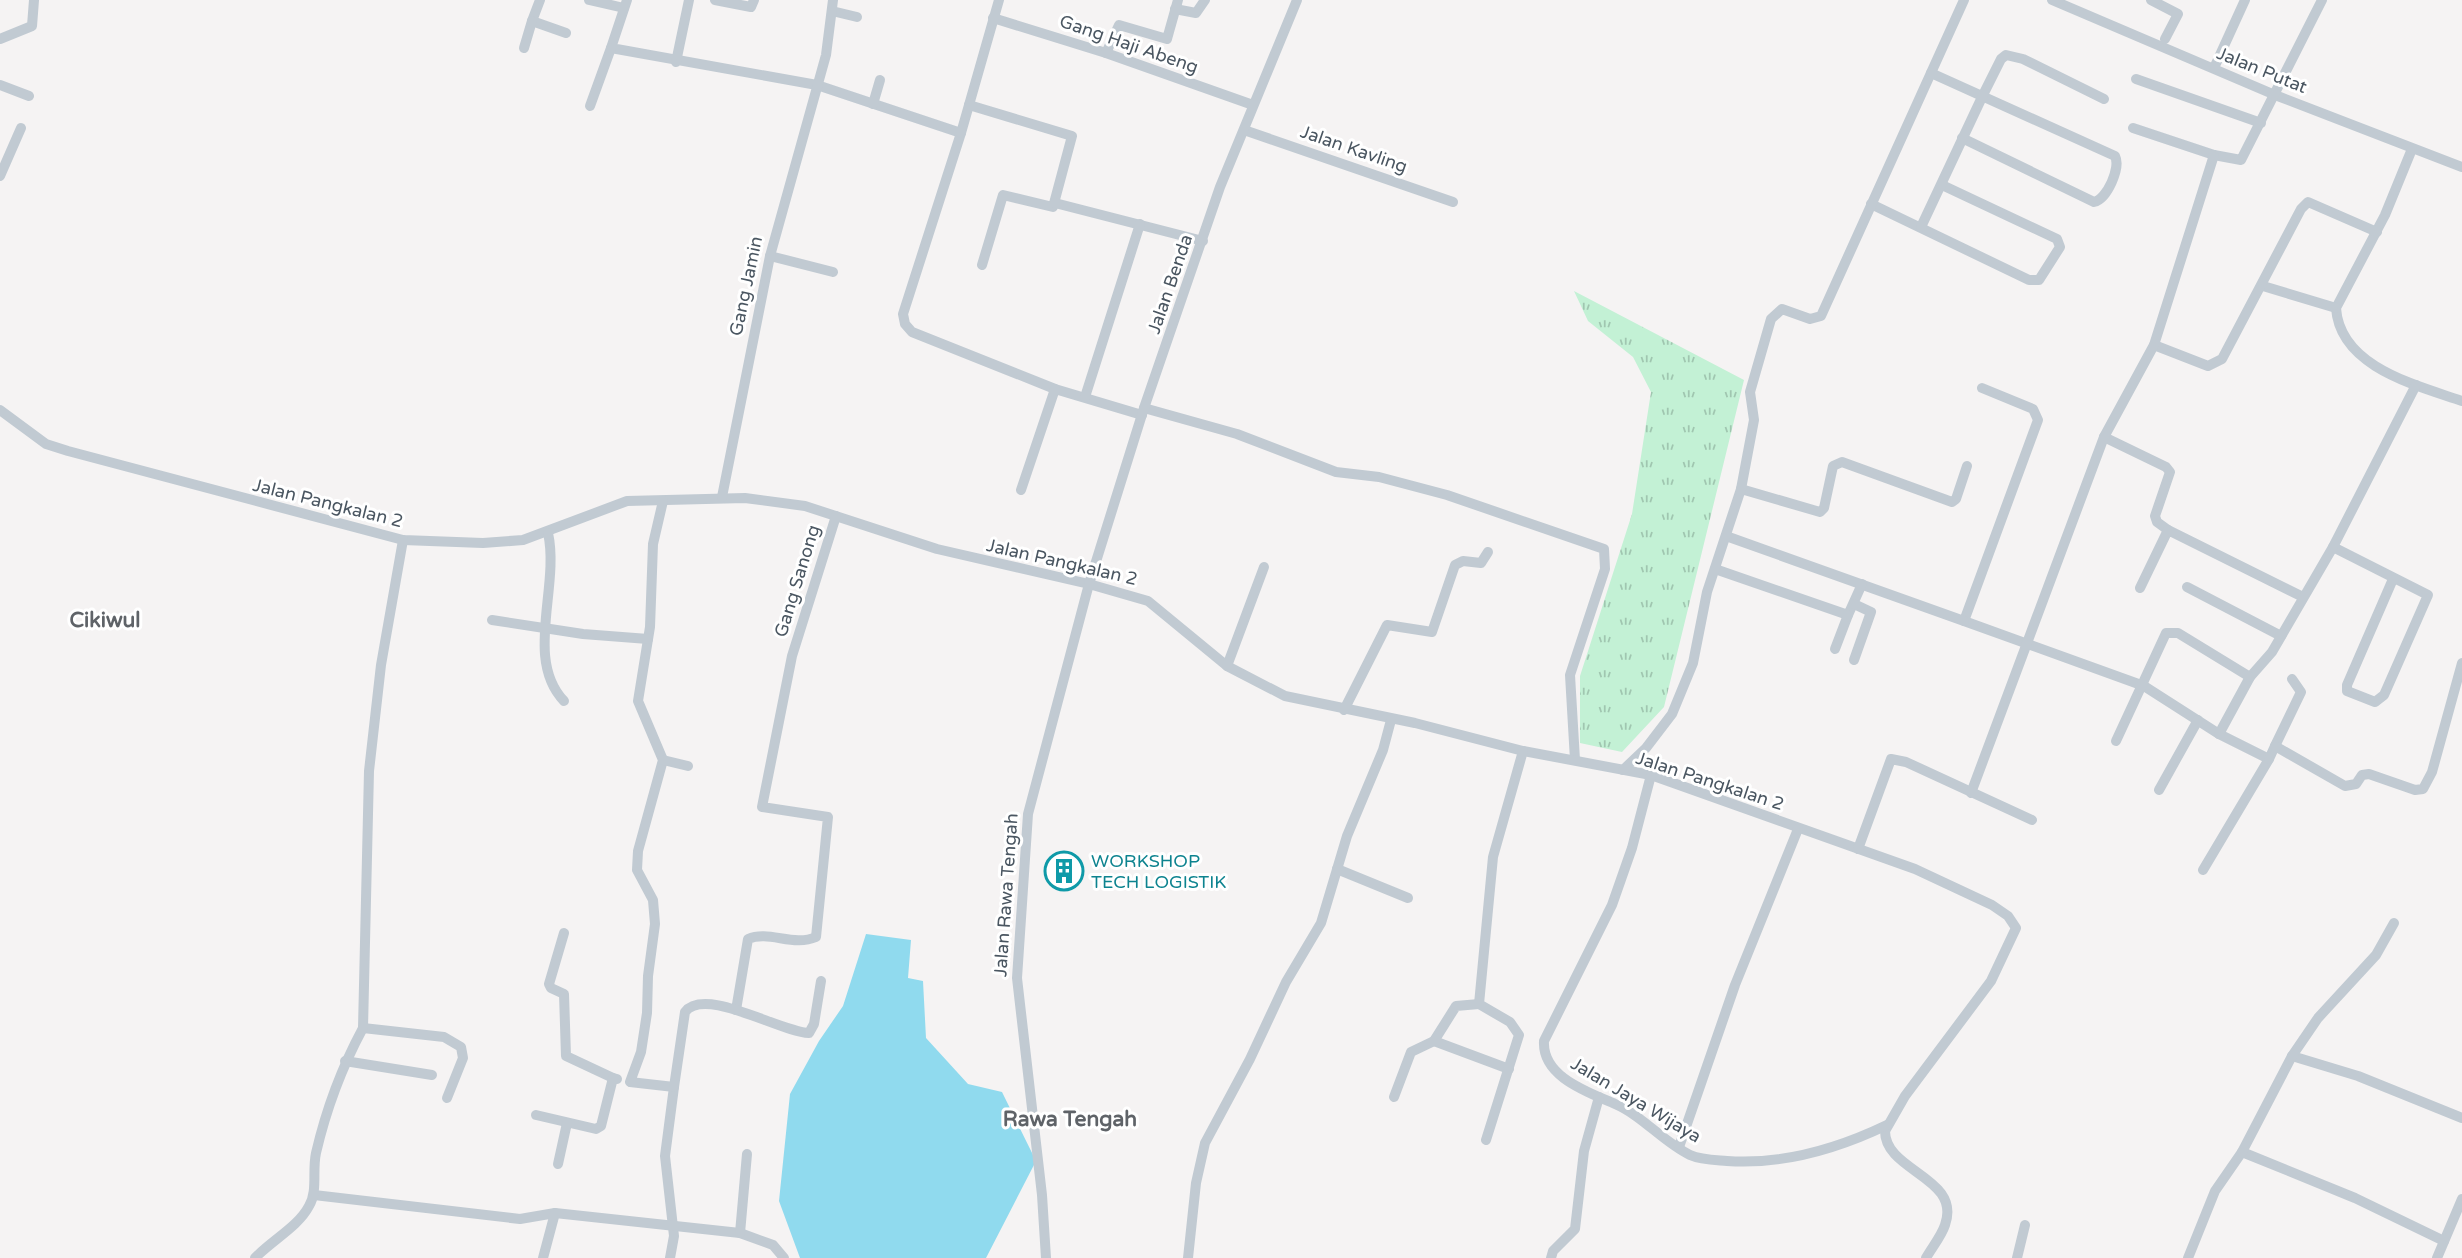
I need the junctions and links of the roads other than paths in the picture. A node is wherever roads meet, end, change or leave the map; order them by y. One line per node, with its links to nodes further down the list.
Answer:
1 (34, 0): 24 (street)
2 (540, 0): 22 (street)
3 (589, 0): 16 (street)
4 (689, 0): 29 (street)
5 (715, 0): 6 (street)
6 (754, 0)
7 (999, 0): 21 (street)
8 (1205, 0): 18 (street)
9 (1297, 0): 42 (street, Jalan Benda)
10 (1964, 0): 31 (street)
11 (2087, 0): 19 (street)
12 (2151, 0): 25 (street)
13 (2245, 0): 30 (street)
14 (2322, 0): 37 (street)
15 (2056, 1): 19 (street, Jalan Putat)
16 (625, 4): 27 (street)
17 (833, 5): 20 (street); 35 (street, Gang Jamin)
18 (1176, 5): 28 (street)
19 (2082, 12): 30 (street, Jalan Putat)
20 (857, 17)
21 (993, 18): 28 (street, Gang Haji Abeng); 41 (street)
22 (532, 21): 23 (street); 26 (street)
23 (566, 33)
24 (0, 39)
25 (2165, 39)
26 (524, 48)
27 (611, 48): 29 (street); 43 (street)
28 (1106, 53): 42 (street, Gang Haji Abeng)
29 (676, 62): 35 (street)
30 (2214, 68): 37 (street, Jalan Putat)
31 (1931, 73): 36 (street); 57 (street)
32 (2136, 79): 44 (street)
33 (880, 80): 40 (street)
34 (0, 85): 38 (street)
35 (817, 85): 40 (street); 62 (street, Gang Jamin)
36 (1983, 95): 39 (street); 49 (street); 49 (street)
37 (2275, 95): 44 (street); 50 (street, Jalan Putat)
38 (29, 96)
39 (2104, 99)
40 (873, 104): 48 (street)
41 (969, 105): 48 (street); 56 (street)
42 (1252, 105): 47 (street, Jalan Benda)
43 (590, 106)
44 (2260, 123): 51 (street)
45 (21, 128): 53 (street)
46 (2133, 128): 51 (street)
47 (1244, 130): 55 (street, Jalan Kavling); 61 (street, Jalan Benda)
48 (961, 133): 70 (street)
49 (1962, 138): 54 (street)
50 (2412, 149): 52 (street, Jalan Putat); 60 (street)
51 (2214, 155): 67 (street)
52 (2462, 167)
53 (0, 175)
54 (1942, 185): 59 (street); 59 (street)
55 (1453, 202)
56 (1055, 203): 58 (street); 63 (street)
57 (1871, 204): 59 (street); 77 (street)
58 (1140, 224): 61 (street); 71 (street)
59 (1921, 227)
60 (2377, 232): 65 (street); 66 (street)
61 (1203, 241): 74 (street, Jalan Benda)
62 (770, 256): 64 (street); 79 (street, Gang Jamin)
63 (982, 265)
64 (833, 272)
65 (2263, 286): 66 (street); 67 (street)
66 (2336, 308): 68 (street)
67 (2154, 345): 75 (street)
68 (2416, 385): 72 (street); 86 (street)
69 (1982, 388): 99 (street)
70 (1055, 389): 71 (street); 78 (street)
71 (1085, 397): 74 (street)
72 (2462, 401)
73 (0, 410): 85 (street, Jalan Pangkalan 2)
74 (1143, 411): 91 (street, Jalan Benda); 121 (street)
75 (2104, 437): 82 (street); 103 (street)
76 (1967, 466): 77 (street)
77 (1741, 489): 84 (street)
78 (1021, 490)
79 (722, 497): 80 (street, Jalan Pangkalan 2); 81 (street, Jalan Pangkalan 2)
80 (663, 501): 83 (street, Jalan Pangkalan 2); 102 (street)
81 (836, 516): 91 (street, Jalan Pangkalan 2); 137 (street, Gang Sanong)
82 (2168, 530): 94 (street); 95 (street)
83 (548, 533): 85 (street, Jalan Pangkalan 2); 100 (street)
84 (1726, 536): 89 (street); 92 (street)
85 (403, 540): 138 (street)
86 (2333, 547): 90 (street); 95 (street)
87 (1488, 552): 112 (street)
88 (1264, 567): 107 (street)
89 (1716, 569): 97 (street); 123 (street)
90 (2393, 579): 90 (street)
91 (1090, 584): 107 (street, Jalan Pangkalan 2); 170 (street, Jalan Rawa Tengah)
92 (1862, 584): 96 (street); 99 (street)
93 (2187, 587): 101 (street)
94 (2140, 588)
95 (2303, 597): 101 (street)
96 (1854, 604): 97 (street); 105 (street)
97 (1848, 615): 104 (street)
98 (492, 620): 100 (street)
99 (1964, 621): 103 (street)
100 (545, 628): 102 (street); 111 (street)
101 (2281, 636): 108 (street)
102 (648, 639): 120 (street)
103 (2028, 644): 110 (street); 126 (street)
104 (1835, 649)
105 (1854, 660)
106 (2462, 663): 117 (street)
107 (1227, 666): 112 (street, Jalan Pangkalan 2)
108 (2250, 677): 110 (street); 115 (street)
109 (2292, 679): 117 (street)
110 (2144, 686): 114 (street); 116 (street)
111 (564, 701)
112 (1343, 710): 113 (street, Jalan Pangkalan 2)
113 (1391, 720): 118 (street, Jalan Pangkalan 2); 130 (street)
114 (2198, 720): 115 (street); 125 (street)
115 (2219, 734): 119 (street)
116 (2116, 741)
117 (2275, 746): 119 (street)
118 (1523, 751): 121 (street, Jalan Pangkalan 2); 136 (street)
119 (2269, 759): 131 (street)
120 (663, 760): 122 (street); 145 (street)
121 (1575, 760): 123 (street, Jalan Pangkalan 2)
122 (688, 766)
123 (1623, 770): 124 (street, Jalan Pangkalan 2)
124 (1651, 775): 128 (street, Jalan Pangkalan 2); 148 (street, Jalan Jaya Wijaya)
125 (2159, 790)
126 (1972, 793): 127 (street); 129 (street)
127 (2032, 820)
128 (1798, 829): 129 (street, Jalan Pangkalan 2); 155 (street)
129 (1858, 849): 153 (street, Jalan Pangkalan 2)
130 (1337, 869): 132 (street); 171 (street)
131 (2203, 870)
132 (1408, 898)
133 (2395, 923): 140 (street)
134 (564, 933): 144 (street)
135 (821, 981): 137 (street)
136 (1479, 1004): 139 (street); 142 (street)
137 (736, 1010): 146 (street)
138 (363, 1028): 141 (street); 149 (street)
139 (1434, 1041): 142 (street); 147 (street)
140 (2292, 1056): 151 (street); 156 (street)
141 (345, 1061): 143 (street); 159 (street)
142 (1509, 1069): 154 (street)
143 (432, 1075)
144 (613, 1078): 145 (street); 152 (street)
145 (630, 1082): 146 (street)
146 (674, 1087): 163 (street)
147 (1394, 1097)
148 (1599, 1097): 155 (street, Jalan Jaya Wijaya); 172 (street)
149 (447, 1098)
150 (536, 1115): 152 (street)
151 (2462, 1118)
152 (568, 1123): 158 (street)
153 (1887, 1125): 155 (street, Jalan Jaya Wijaya); 173 (street)
154 (1486, 1140)
155 (1679, 1147)
156 (2242, 1152): 165 (street); 175 (street)
157 (747, 1154): 164 (street)
158 (558, 1164)
159 (314, 1195): 161 (street); 166 (street)
160 (2462, 1199): 165 (street)
161 (555, 1213): 163 (street); 167 (street)
162 (2025, 1225): 174 (street)
163 (673, 1226): 164 (street); 168 (street)
164 (740, 1233): 169 (street)
165 (2444, 1241): 176 (street)
166 (256, 1258)
167 (543, 1258)
168 (670, 1258)
169 (784, 1258)
170 (1046, 1258)
171 (1188, 1258)
172 (1551, 1258)
173 (1926, 1258)
174 (2017, 1258)
175 (2188, 1258)
176 (2437, 1258)

